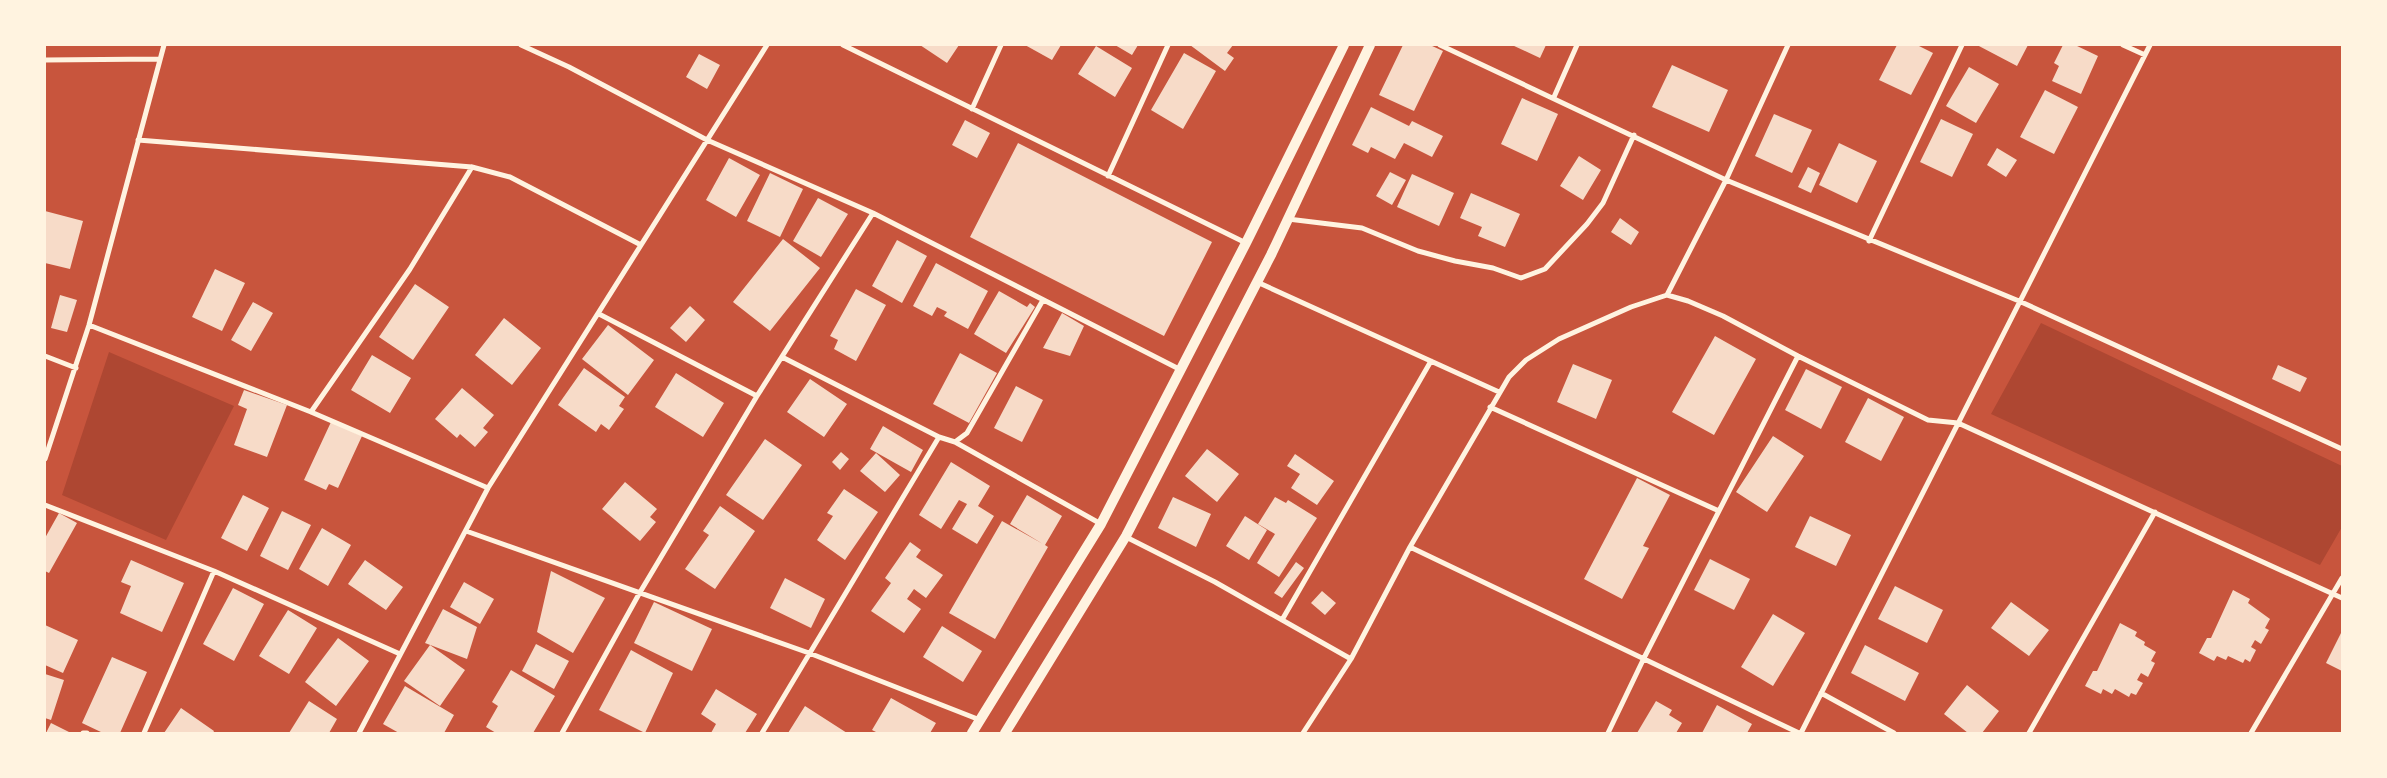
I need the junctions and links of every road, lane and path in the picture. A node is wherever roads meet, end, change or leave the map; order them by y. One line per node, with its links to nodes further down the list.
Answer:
1 (164, 45): 17 (street)
2 (521, 45): 22 (street)
3 (767, 45): 22 (street)
4 (843, 45): 19 (street)
5 (1001, 45): 19 (street)
6 (1168, 45): 24 (street)
7 (1344, 45): 29 (main road)
8 (1370, 45): 27 (main road)
9 (1440, 45): 18 (street)
10 (1578, 45): 18 (street)
11 (1788, 45): 25 (street)
12 (1962, 45): 28 (street)
13 (2122, 45): 15 (street)
14 (2150, 45): 15 (street)
15 (2145, 55): 34 (street)
16 (45, 60): 17 (street)
17 (159, 60): 21 (street)
18 (1554, 97): 20 (street)
19 (972, 109): 24 (street)
20 (1634, 135): 25 (street); 27 (street)
21 (138, 140): 23 (street); 36 (street)
22 (707, 140): 26 (street); 30 (street)
23 (472, 167): 30 (street); 46 (street)
24 (1108, 176): 29 (street)
25 (1726, 180): 28 (street); 32 (street)
26 (873, 213): 33 (street); 39 (street)
27 (1288, 219): 31 (main road)
28 (1869, 241): 34 (street)
29 (1246, 243): 42 (main road)
30 (641, 245): 35 (street)
31 (1257, 282): 40 (street); 58 (main road)
32 (1667, 295): 38 (street); 43 (street)
33 (1044, 300): 42 (street); 49 (street)
34 (2019, 302): 47 (street); 50 (street)
35 (599, 314): 44 (street); 52 (street)
36 (89, 325): 41 (street); 46 (street)
37 (45, 356): 41 (street)
38 (1798, 356): 47 (street); 54 (street)
39 (782, 357): 44 (street); 48 (street)
40 (1431, 361): 43 (street); 65 (street)
41 (76, 368): 51 (street)
42 (1181, 370): 56 (main road)
43 (1499, 392): 45 (street)
44 (757, 396): 62 (street)
45 (1490, 406): 54 (street); 59 (street)
46 (311, 412): 52 (street)
47 (1958, 423): 55 (street); 70 (street)
48 (939, 437): 49 (street); 66 (street)
49 (955, 442): 56 (street)
50 (2342, 449)
51 (45, 458)
52 (488, 488): 57 (street)
53 (45, 504): 60 (street)
54 (1719, 511): 68 (street)
55 (2154, 512): 63 (street); 84 (street)
56 (1101, 524): 71 (main road)
57 (466, 531): 62 (street); 67 (street)
58 (1126, 536): 65 (street); 79 (main road)
59 (1410, 547): 68 (street); 69 (street)
60 (214, 571): 67 (street); 74 (street)
61 (2342, 578): 63 (street)
62 (640, 594): 66 (street); 76 (street)
63 (2334, 594): 64 (street); 85 (street)
64 (2342, 598)
65 (1282, 620): 69 (street)
66 (809, 653): 71 (street); 77 (street)
67 (400, 654): 75 (street)
68 (1644, 658): 81 (street); 82 (street)
69 (1350, 659): 80 (street)
70 (1821, 693): 82 (street); 83 (street)
71 (980, 720): 78 (main road)
72 (83, 733): 73 (street)
73 (87, 733)
74 (144, 733)
75 (359, 733)
76 (562, 733)
77 (762, 733)
78 (972, 733)
79 (1005, 733)
80 (1303, 733)
81 (1608, 733)
82 (1800, 733)
83 (1894, 733)
84 (2028, 733)
85 (2251, 733)

